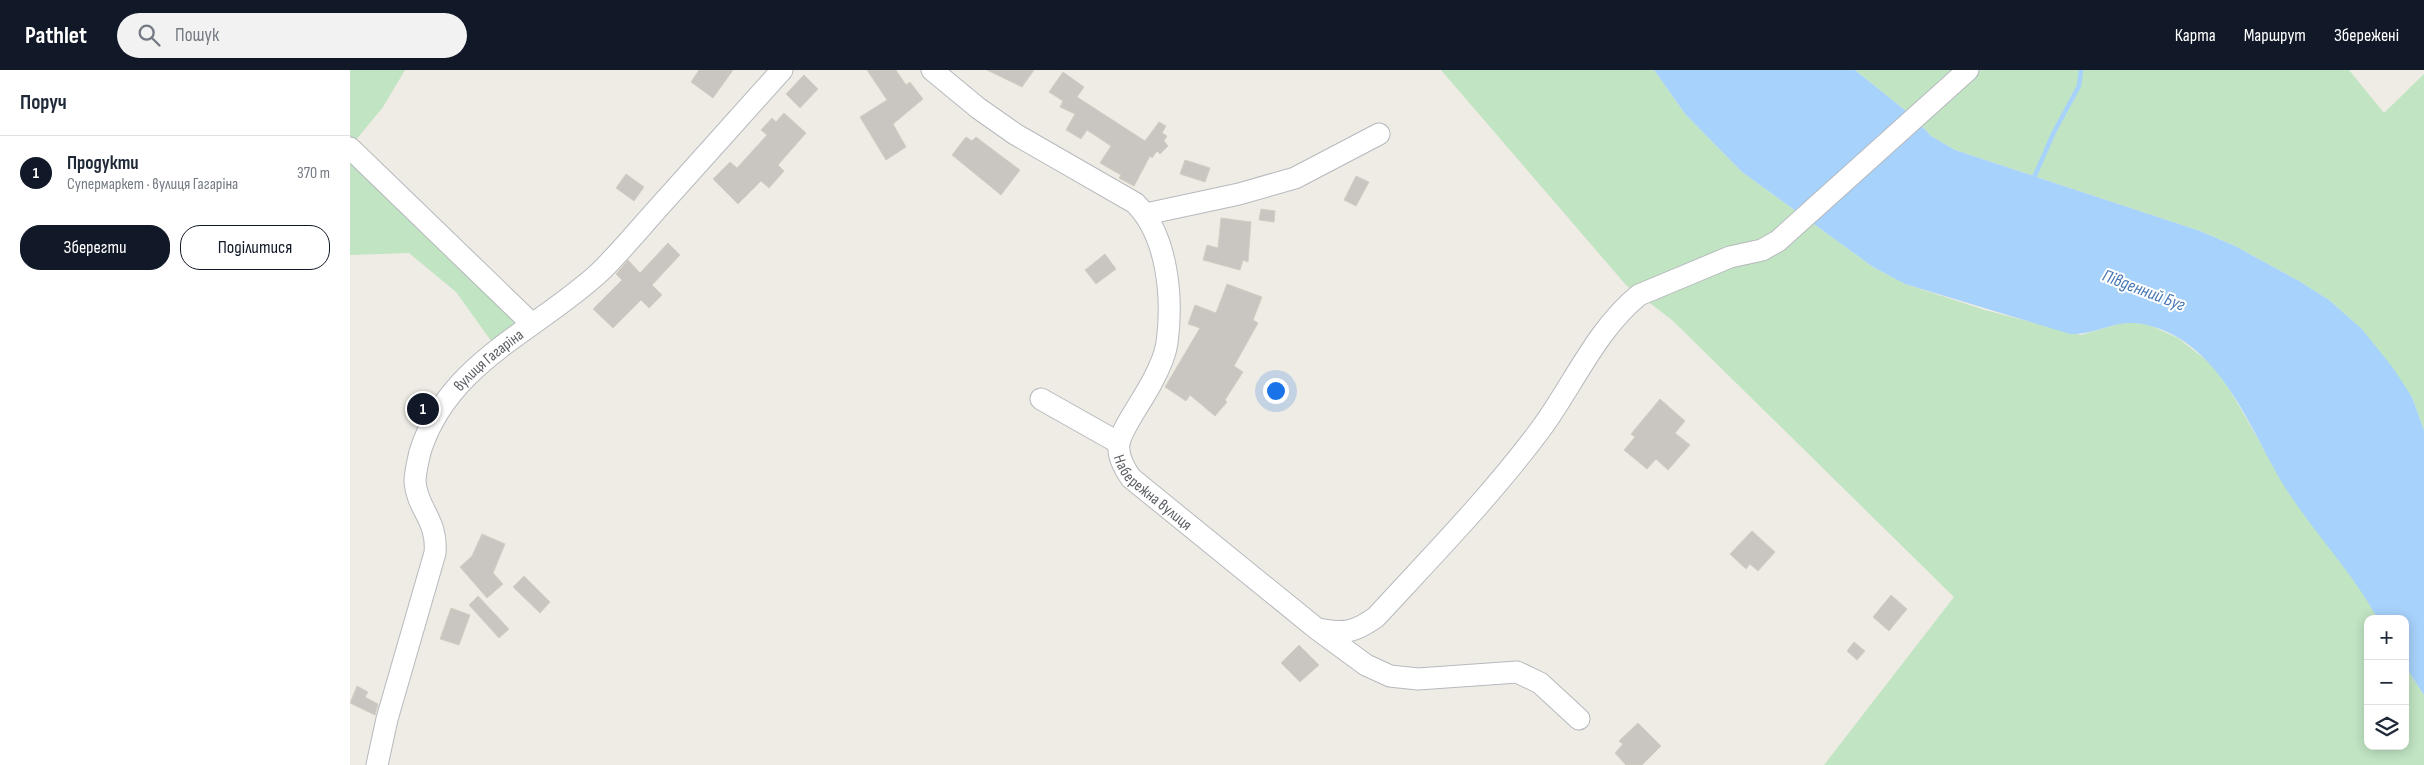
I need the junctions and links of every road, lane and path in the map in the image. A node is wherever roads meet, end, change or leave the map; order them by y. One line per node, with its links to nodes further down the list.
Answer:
1 (782, 70): 7 (street, вулиця Гагаріна)
2 (932, 70): 6 (street, Набережна вулиця)
3 (1968, 70): 10 (street)
4 (1379, 134): 6 (street)
5 (350, 148): 7 (street)
6 (1146, 214): 9 (street, Набережна вулиця)
7 (531, 323): 12 (street, вулиця Гагаріна)
8 (1041, 399): 9 (street)
9 (1119, 443): 10 (street, Набережна вулиця)
10 (1317, 628): 11 (street, Набережна вулиця)
11 (1579, 719)
12 (376, 765)

